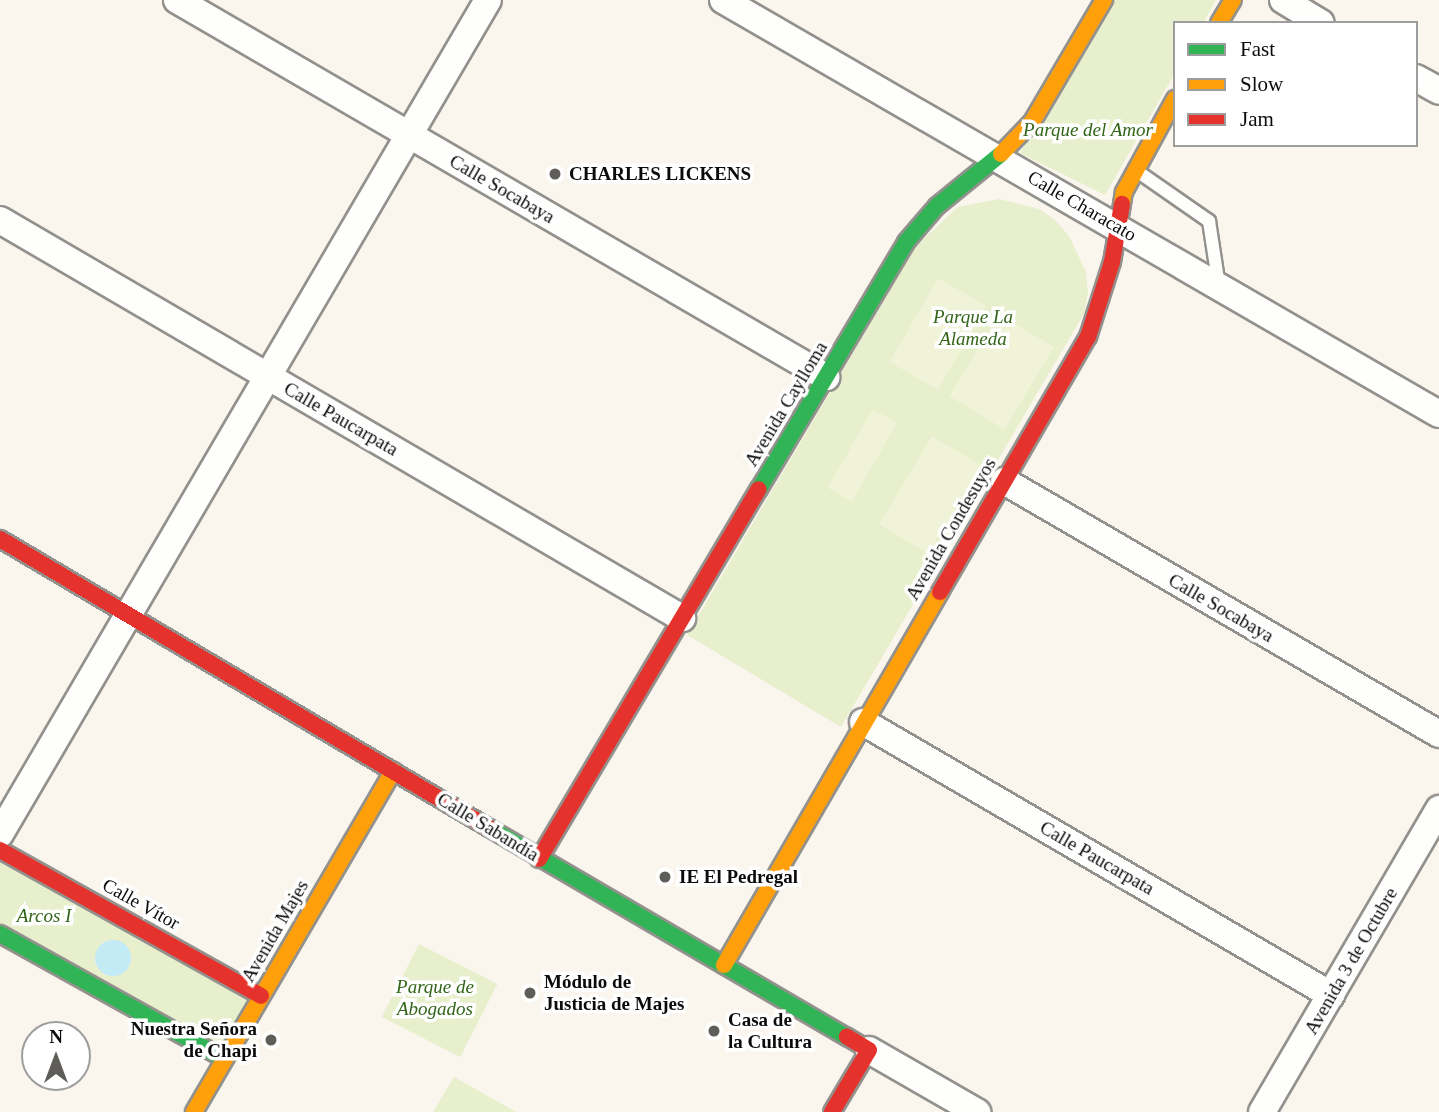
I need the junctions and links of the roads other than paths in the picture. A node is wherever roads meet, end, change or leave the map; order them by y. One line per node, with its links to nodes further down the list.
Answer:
1 (177, 0): 12 (street, Calle Socabaya)
2 (488, 0): 12 (street)
3 (723, 0): 13 (street, Calle Characato)
4 (1104, 0): 13 (main road, Avenida Caylloma)
5 (1233, 0): 7 (main road)
6 (1283, 0): 8 (street)
7 (1220, 21)
8 (1318, 21)
9 (1418, 79): 10 (street)
10 (1439, 91)
11 (1173, 102): 14 (main road, Avenida Condesuyos)
12 (409, 135): 18 (street); 19 (street, Calle Socabaya)
13 (998, 158): 16 (street, Calle Characato); 19 (main road, Avenida Caylloma)
14 (1134, 169): 16 (main road, Avenida Condesuyos); 17 (lane)
15 (0, 220): 18 (street, Calle Paucarpata)
16 (1116, 226): 17 (street, Calle Characato); 21 (main road, Avenida Condesuyos)
17 (1219, 286): 20 (street, Calle Characato)
18 (267, 376): 23 (street); 24 (street, Calle Paucarpata)
19 (826, 377): 24 (main road, Avenida Caylloma)
20 (1439, 414)
21 (1003, 481): 25 (main road, Avenida Condesuyos); 26 (street, Calle Socabaya)
22 (0, 539): 23 (main road, Calle Sabandía)
23 (126, 617): 27 (main road, Calle Sabandía); 29 (street)
24 (682, 618): 31 (main road, Avenida Caylloma)
25 (863, 722): 33 (main road, Avenida Condesuyos); 34 (street, Calle Paucarpata)
26 (1439, 734)
27 (393, 771): 31 (main road, Calle Sabandía); 35 (main road, Avenida Majes)
28 (1439, 809): 34 (street, Avenida 3 de Octubre)
29 (0, 834)
30 (0, 850): 35 (main road, Calle Vítor)
31 (539, 859): 33 (main road, Calle Sabandía)
32 (0, 934): 37 (main road)
33 (724, 965): 36 (main road, Calle Sabandía)
34 (1331, 995): 41 (street, Avenida 3 de Octubre)
35 (261, 996): 37 (main road, Avenida Majes)
36 (869, 1050): 39 (main road); 40 (street, Calle Sabandía)
37 (225, 1059): 38 (main road, Avenida Majes)
38 (194, 1112)
39 (832, 1112)
40 (977, 1112)
41 (1262, 1112)

